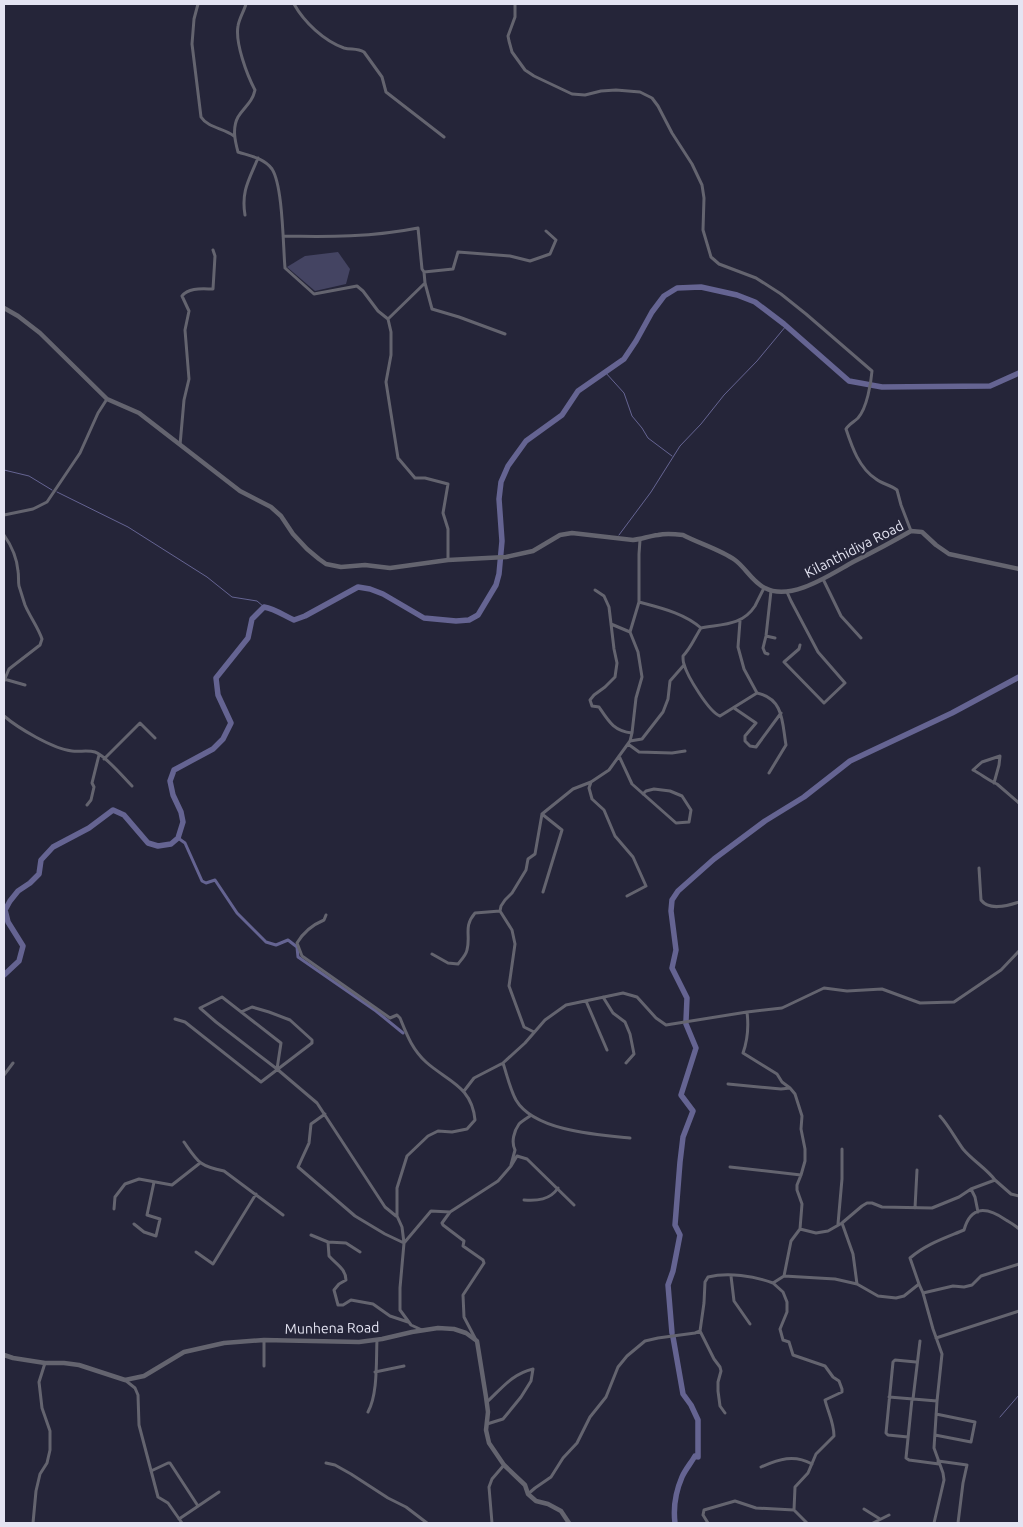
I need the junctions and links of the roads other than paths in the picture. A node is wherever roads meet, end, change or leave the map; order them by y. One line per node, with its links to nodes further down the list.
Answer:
1 (198, 4): 5 (street)
2 (246, 4): 5 (street)
3 (294, 4): 6 (street)
4 (515, 4): 20 (street)
5 (234, 136): 7 (street)
6 (444, 137)
7 (258, 158): 8 (street); 10 (street)
8 (246, 215)
9 (546, 231): 12 (street)
10 (282, 236): 12 (street); 15 (street)
11 (213, 250): 18 (street)
12 (424, 272): 13 (street)
13 (425, 283): 15 (street); 16 (street)
14 (4, 308): 17 (street)
15 (388, 319): 23 (street)
16 (505, 334)
17 (107, 399): 18 (street, Kilanthidiya Road); 19 (street)
18 (180, 445): 23 (street, Kilanthidiya Road)
19 (4, 515)
20 (911, 531): 24 (street, Kilanthidiya Road); 25 (street, Kilanthidiya Road)
21 (4, 535): 41 (street)
22 (640, 540): 23 (street, Kilanthidiya Road); 26 (street, Kilanthidiya Road); 30 (street)
23 (448, 560)
24 (1019, 568)
25 (823, 579): 29 (street, Kilanthidiya Road); 37 (street)
26 (764, 588): 28 (street, Kilanthidiya Road); 31 (street)
27 (595, 590): 32 (street)
28 (771, 591): 29 (street, Kilanthidiya Road); 35 (street)
29 (787, 592): 38 (street)
30 (639, 602): 33 (street); 34 (street)
31 (740, 621): 33 (street); 43 (street)
32 (611, 624): 34 (street); 47 (street)
33 (701, 628): 40 (street)
34 (630, 632): 47 (street)
35 (766, 636): 36 (street); 39 (street)
36 (775, 638)
37 (861, 638)
38 (800, 645)
39 (768, 654)
40 (684, 665): 44 (street); 49 (street)
41 (4, 679): 42 (street)
42 (26, 685)
43 (757, 693): 44 (street); 45 (street)
44 (734, 708): 45 (street)
45 (780, 713): 54 (street)
46 (4, 716): 51 (street)
47 (632, 733): 49 (street)
48 (155, 738): 53 (street)
49 (629, 743): 50 (street); 52 (street)
50 (685, 752)
51 (99, 755): 53 (street); 60 (street)
52 (619, 756): 55 (street); 58 (street)
53 (104, 759): 57 (street)
54 (769, 773)
55 (591, 782): 61 (street); 64 (street)
56 (994, 783): 56 (street); 59 (street)
57 (132, 786)
58 (643, 794): 58 (street)
59 (1019, 803)
60 (87, 806)
61 (542, 814): 63 (street); 66 (street)
62 (978, 868): 65 (street)
63 (543, 892)
64 (627, 896)
65 (1019, 902)
66 (500, 911): 69 (street); 75 (street)
67 (326, 915): 84 (street)
68 (1019, 952): 73 (street)
69 (432, 954)
70 (603, 997): 71 (street); 73 (street); 79 (street)
71 (586, 1001): 75 (street); 76 (street)
72 (241, 1012): 80 (street); 80 (street); 80 (street)
73 (747, 1012): 83 (street)
74 (175, 1019): 80 (street)
75 (534, 1032): 78 (street)
76 (607, 1050)
77 (13, 1063): 81 (street)
78 (503, 1063): 84 (street); 86 (street)
79 (626, 1063)
80 (277, 1069): 85 (street)
81 (4, 1075)
82 (728, 1084): 83 (street)
83 (790, 1088): 95 (street)
84 (464, 1091): 109 (street)
85 (325, 1114): 109 (street); 116 (street)
86 (530, 1116): 88 (street); 92 (street)
87 (940, 1116): 96 (street)
88 (630, 1138)
89 (184, 1142): 91 (street)
90 (842, 1149): 111 (street)
91 (200, 1163): 97 (street); 100 (street)
92 (511, 1166): 98 (street); 106 (street)
93 (730, 1168): 95 (street)
94 (917, 1170): 104 (street)
95 (801, 1175): 112 (street)
96 (995, 1180): 99 (street); 101 (street)
97 (154, 1182): 105 (street); 110 (street)
98 (558, 1188): 102 (street); 103 (street)
99 (970, 1190): 104 (street); 107 (street)
100 (256, 1194): 108 (street); 117 (street)
101 (1019, 1196)
102 (524, 1200)
103 (574, 1205)
104 (915, 1208): 111 (street)
105 (114, 1209)
106 (450, 1212): 116 (street); 134 (street)
107 (978, 1212): 113 (street); 124 (street)
108 (283, 1215)
109 (397, 1216): 116 (street)
110 (134, 1224)
111 (840, 1224): 112 (street); 123 (street)
112 (800, 1229): 121 (street)
113 (1019, 1229)
114 (311, 1235): 115 (street)
115 (328, 1242): 118 (street); 127 (street)
116 (404, 1243): 127 (street)
117 (196, 1252)
118 (360, 1252)
119 (1019, 1264): 125 (street)
120 (731, 1276): 122 (street); 128 (street); 130 (street)
121 (784, 1276): 122 (street); 123 (street)
122 (773, 1283): 156 (street)
123 (858, 1284): 124 (street)
124 (919, 1284): 125 (street)
125 (923, 1293): 131 (street)
126 (1019, 1311): 131 (street)
127 (409, 1322): 129 (street)
128 (750, 1324)
129 (422, 1330): 133 (street, Munhena Road); 134 (street, Munhena Road)
130 (700, 1331): 148 (street); 160 (street)
131 (936, 1338): 145 (street)
132 (264, 1340): 133 (street, Munhena Road); 139 (street); 142 (street, Munhena Road)
133 (377, 1340): 141 (street)
134 (477, 1340): 146 (street)
135 (920, 1341): 137 (street)
136 (4, 1355): 138 (street)
137 (916, 1362): 143 (street); 144 (street)
138 (45, 1363): 142 (street); 167 (street)
139 (264, 1366)
140 (404, 1366): 141 (street)
141 (376, 1372): 147 (street)
142 (125, 1380): 158 (street)
143 (890, 1396): 144 (street); 152 (street)
144 (913, 1399): 145 (street); 152 (street)
145 (937, 1401): 149 (street)
146 (486, 1402): 150 (street); 150 (street)
147 (368, 1412)
148 (725, 1413)
149 (936, 1414): 151 (street); 151 (street)
150 (487, 1424): 155 (street)
151 (935, 1435): 153 (street)
152 (908, 1437): 153 (street)
153 (939, 1462): 175 (street); 176 (street)
154 (326, 1463): 169 (street)
155 (504, 1464): 160 (street); 170 (street)
156 (812, 1464): 157 (street); 163 (street)
157 (761, 1467)
158 (151, 1471): 161 (street); 165 (street)
159 (219, 1492): 161 (street)
160 (528, 1494): 171 (street)
161 (198, 1506): 165 (street)
162 (864, 1509): 166 (street)
163 (794, 1510): 172 (street); 173 (street)
164 (889, 1515): 166 (street)
165 (179, 1519): 168 (street)
166 (880, 1519): 174 (street)
167 (33, 1523)
168 (182, 1523)
169 (427, 1523)
170 (492, 1523)
171 (570, 1523)
172 (708, 1523)
173 (807, 1523)
174 (873, 1523)
175 (934, 1523)
176 (958, 1523)

